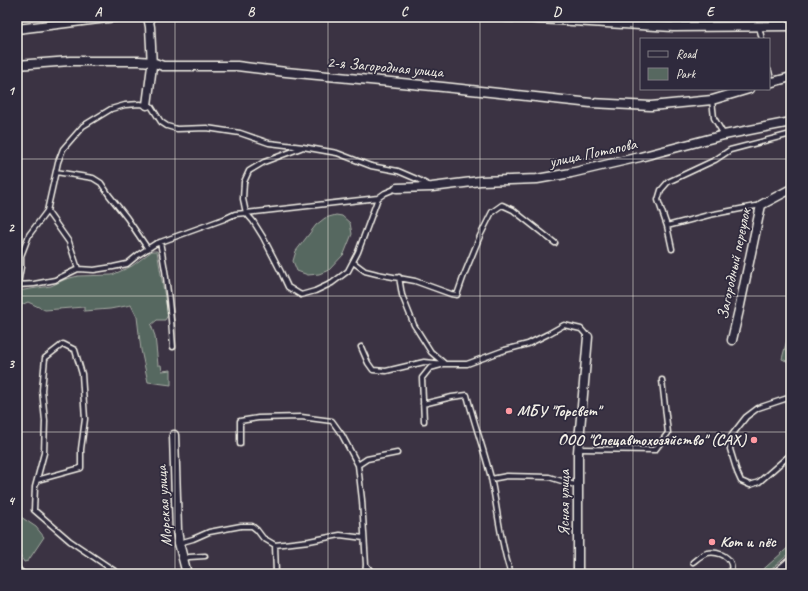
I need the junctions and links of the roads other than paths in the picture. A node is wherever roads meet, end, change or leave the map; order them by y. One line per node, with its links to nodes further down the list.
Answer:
1 (115, 17): 6 (street)
2 (148, 17): 8 (street)
3 (506, 17): 5 (street)
4 (791, 26): 5 (street)
5 (759, 27): 7 (lane)
6 (17, 29)
7 (762, 38)
8 (152, 62): 9 (street, 2-я Загородная улица); 13 (street, 2-я Загородная улица); 14 (street)
9 (17, 65)
10 (791, 77): 11 (street)
11 (770, 83)
12 (746, 90): 13 (street, 2-я Загородная улица)
13 (712, 100): 17 (lane)
14 (147, 105): 18 (lane); 19 (lane)
15 (791, 122): 17 (street, улица Потапова)
16 (791, 134): 27 (lane)
17 (724, 135): 20 (street, улица Потапова)
18 (303, 147): 20 (lane); 26 (lane)
19 (56, 172): 25 (lane); 30 (lane)
20 (432, 187): 21 (street, улица Потапова)
21 (397, 188): 23 (lane)
22 (791, 189): 24 (street, Загородный переулок)
23 (378, 198): 26 (lane); 32 (lane)
24 (761, 205): 27 (lane); 37 (street, Загородный переулок)
25 (47, 210): 33 (lane); 35 (lane)
26 (246, 213): 28 (lane); 32 (lane)
27 (667, 226): 31 (lane)
28 (160, 242): 30 (lane); 38 (lane)
29 (555, 242): 34 (lane)
30 (148, 249): 33 (lane)
31 (672, 249)
32 (353, 262): 34 (lane)
33 (78, 269): 35 (lane)
34 (399, 277): 40 (lane)
35 (17, 285)
36 (588, 337): 40 (lane); 47 (street, Ясная улица)
37 (732, 340)
38 (173, 347)
39 (361, 347): 40 (lane)
40 (445, 364): 43 (lane)
41 (662, 380): 47 (lane)
42 (791, 397): 49 (lane)
43 (423, 404): 44 (lane); 51 (lane)
44 (424, 421)
45 (174, 435): 55 (street, Морская улица)
46 (240, 444): 50 (lane)
47 (578, 449): 53 (street, Ясная улица)
48 (397, 453): 50 (lane)
49 (791, 454)
50 (358, 465): 54 (lane)
51 (491, 479): 53 (lane); 69 (lane)
52 (37, 480): 52 (lane); 64 (lane)
53 (578, 486): 70 (street, Ясная улица)
54 (364, 538): 56 (lane); 61 (lane)
55 (179, 543): 56 (lane); 58 (street, Морская улица)
56 (275, 545): 66 (lane)
57 (205, 556): 58 (lane)
58 (184, 559): 65 (street, Морская улица)
59 (693, 562): 71 (lane)
60 (791, 563): 72 (street)
61 (366, 565): 67 (lane); 68 (lane)
62 (17, 568): 63 (lane)
63 (23, 574)
64 (119, 574)
65 (187, 574)
66 (276, 574)
67 (365, 574)
68 (373, 574)
69 (510, 574)
70 (578, 574)
71 (731, 574)
72 (778, 574)

